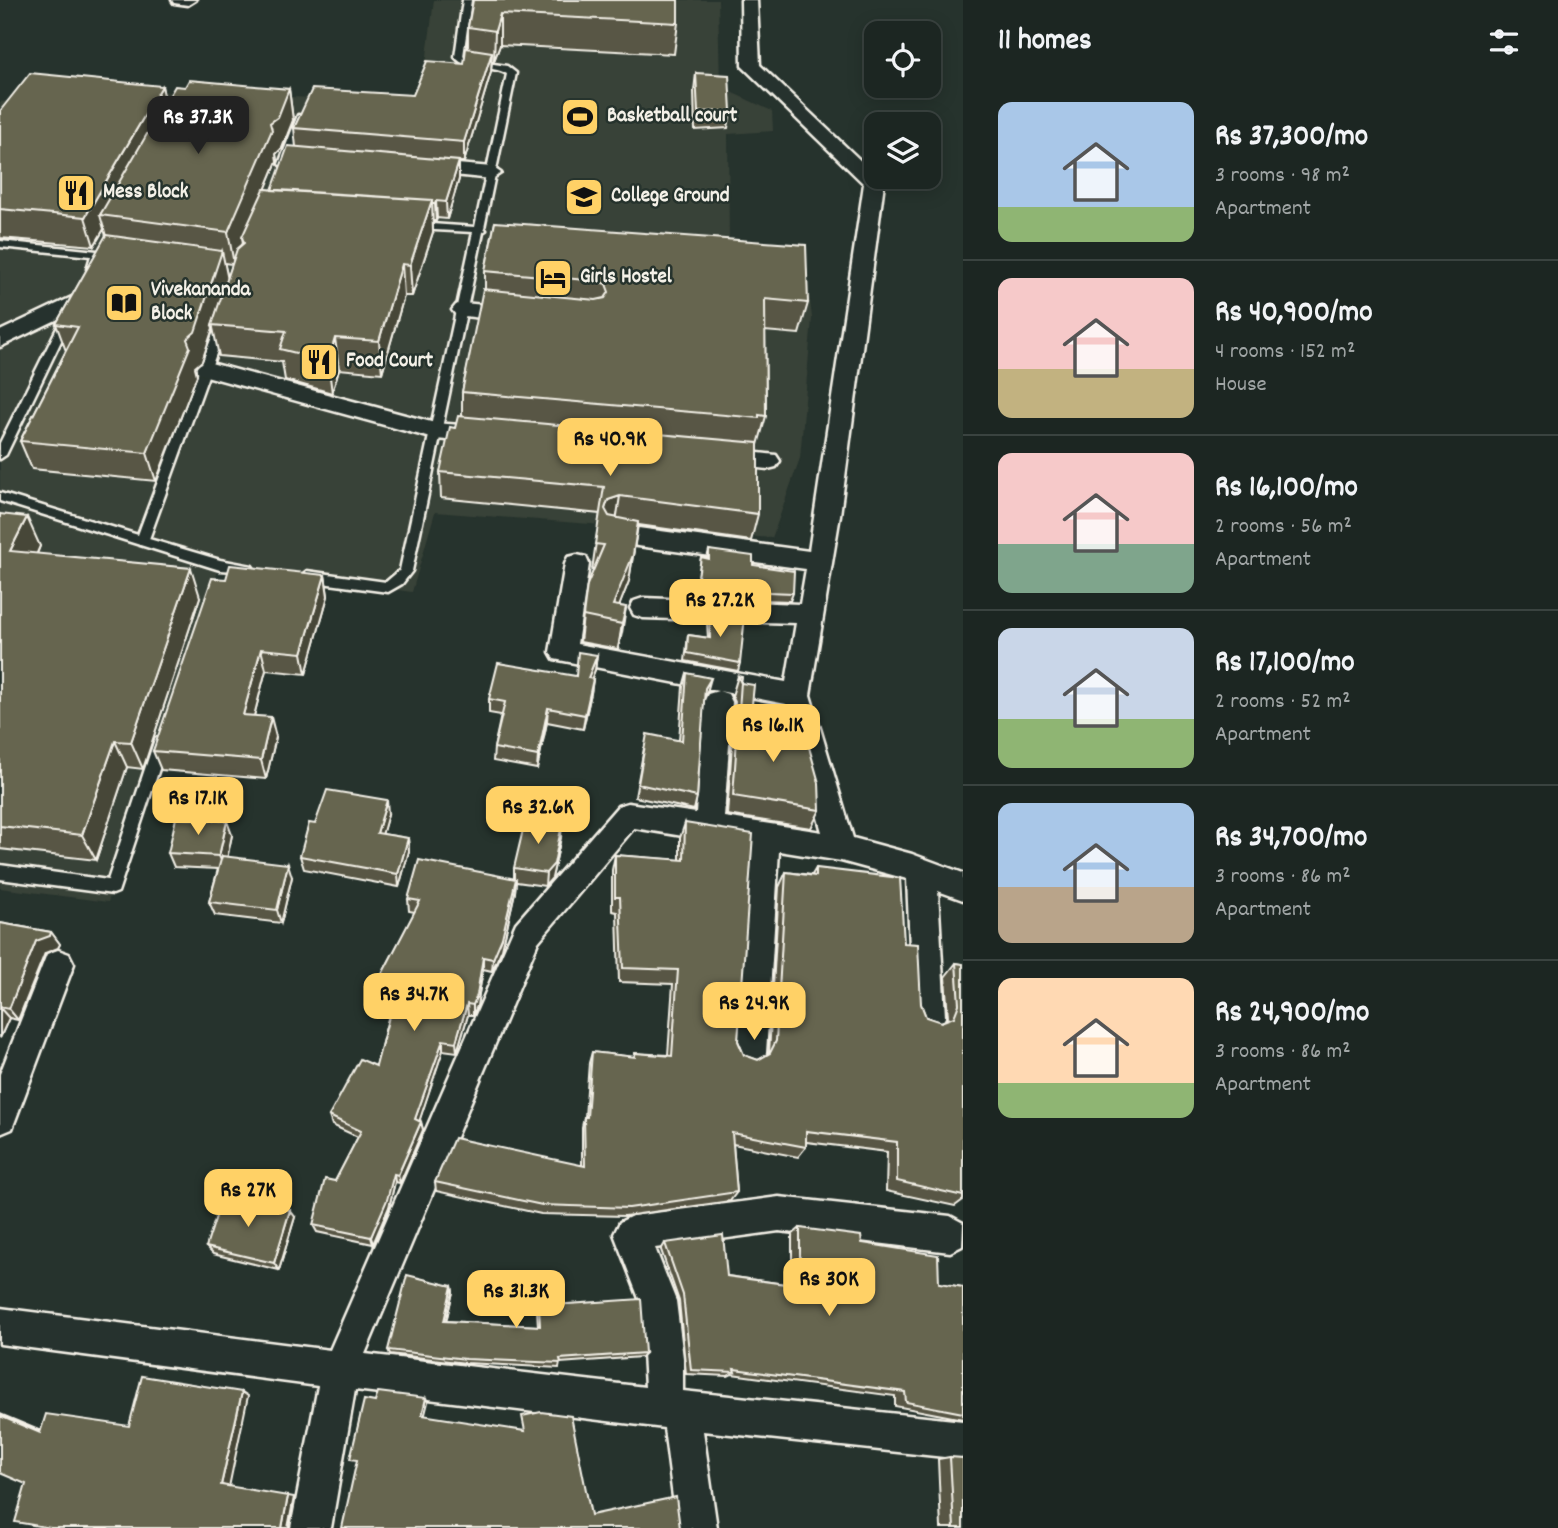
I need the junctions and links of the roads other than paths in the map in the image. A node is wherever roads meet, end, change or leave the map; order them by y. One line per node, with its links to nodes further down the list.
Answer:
1 (180, 0): 2 (street)
2 (188, 0)
3 (467, 0): 7 (lane)
4 (749, 0): 28 (street)
5 (306, 104): 8 (lane)
6 (410, 166): 7 (street)
7 (492, 173): 10 (lane)
8 (277, 180)
9 (400, 225): 10 (lane)
10 (481, 230): 16 (lane)
11 (0, 244): 12 (lane)
12 (100, 248): 13 (street); 14 (lane)
13 (122, 257)
14 (79, 294): 18 (street); 22 (lane)
15 (226, 309): 19 (lane)
16 (463, 310): 17 (street); 20 (lane)
17 (541, 317)
18 (0, 340)
19 (207, 369): 20 (street); 27 (lane)
20 (435, 430): 21 (street); 31 (lane)
21 (505, 437)
22 (0, 455)
23 (699, 455): 24 (street)
24 (768, 461)
25 (0, 497): 27 (lane)
26 (616, 534): 28 (street)
27 (142, 541): 30 (lane)
28 (820, 562): 33 (street)
29 (577, 564): 34 (street)
30 (259, 570)
31 (298, 575)
32 (643, 608): 33 (street)
33 (811, 614): 34 (street)
34 (797, 695): 39 (street)
35 (718, 702): 37 (street)
36 (164, 732): 41 (lane)
37 (709, 828): 38 (street); 49 (street)
38 (765, 836): 39 (street); 45 (street)
39 (841, 848): 40 (street)
40 (922, 871): 42 (street); 44 (street)
41 (0, 872)
42 (963, 887)
43 (58, 964): 46 (street)
44 (929, 1017)
45 (750, 1053)
46 (0, 1117)
47 (950, 1234): 50 (street)
48 (0, 1326): 49 (street)
49 (339, 1372): 50 (street); 52 (street)
50 (673, 1410): 51 (street); 53 (street)
51 (963, 1440)
52 (311, 1528)
53 (697, 1528)

